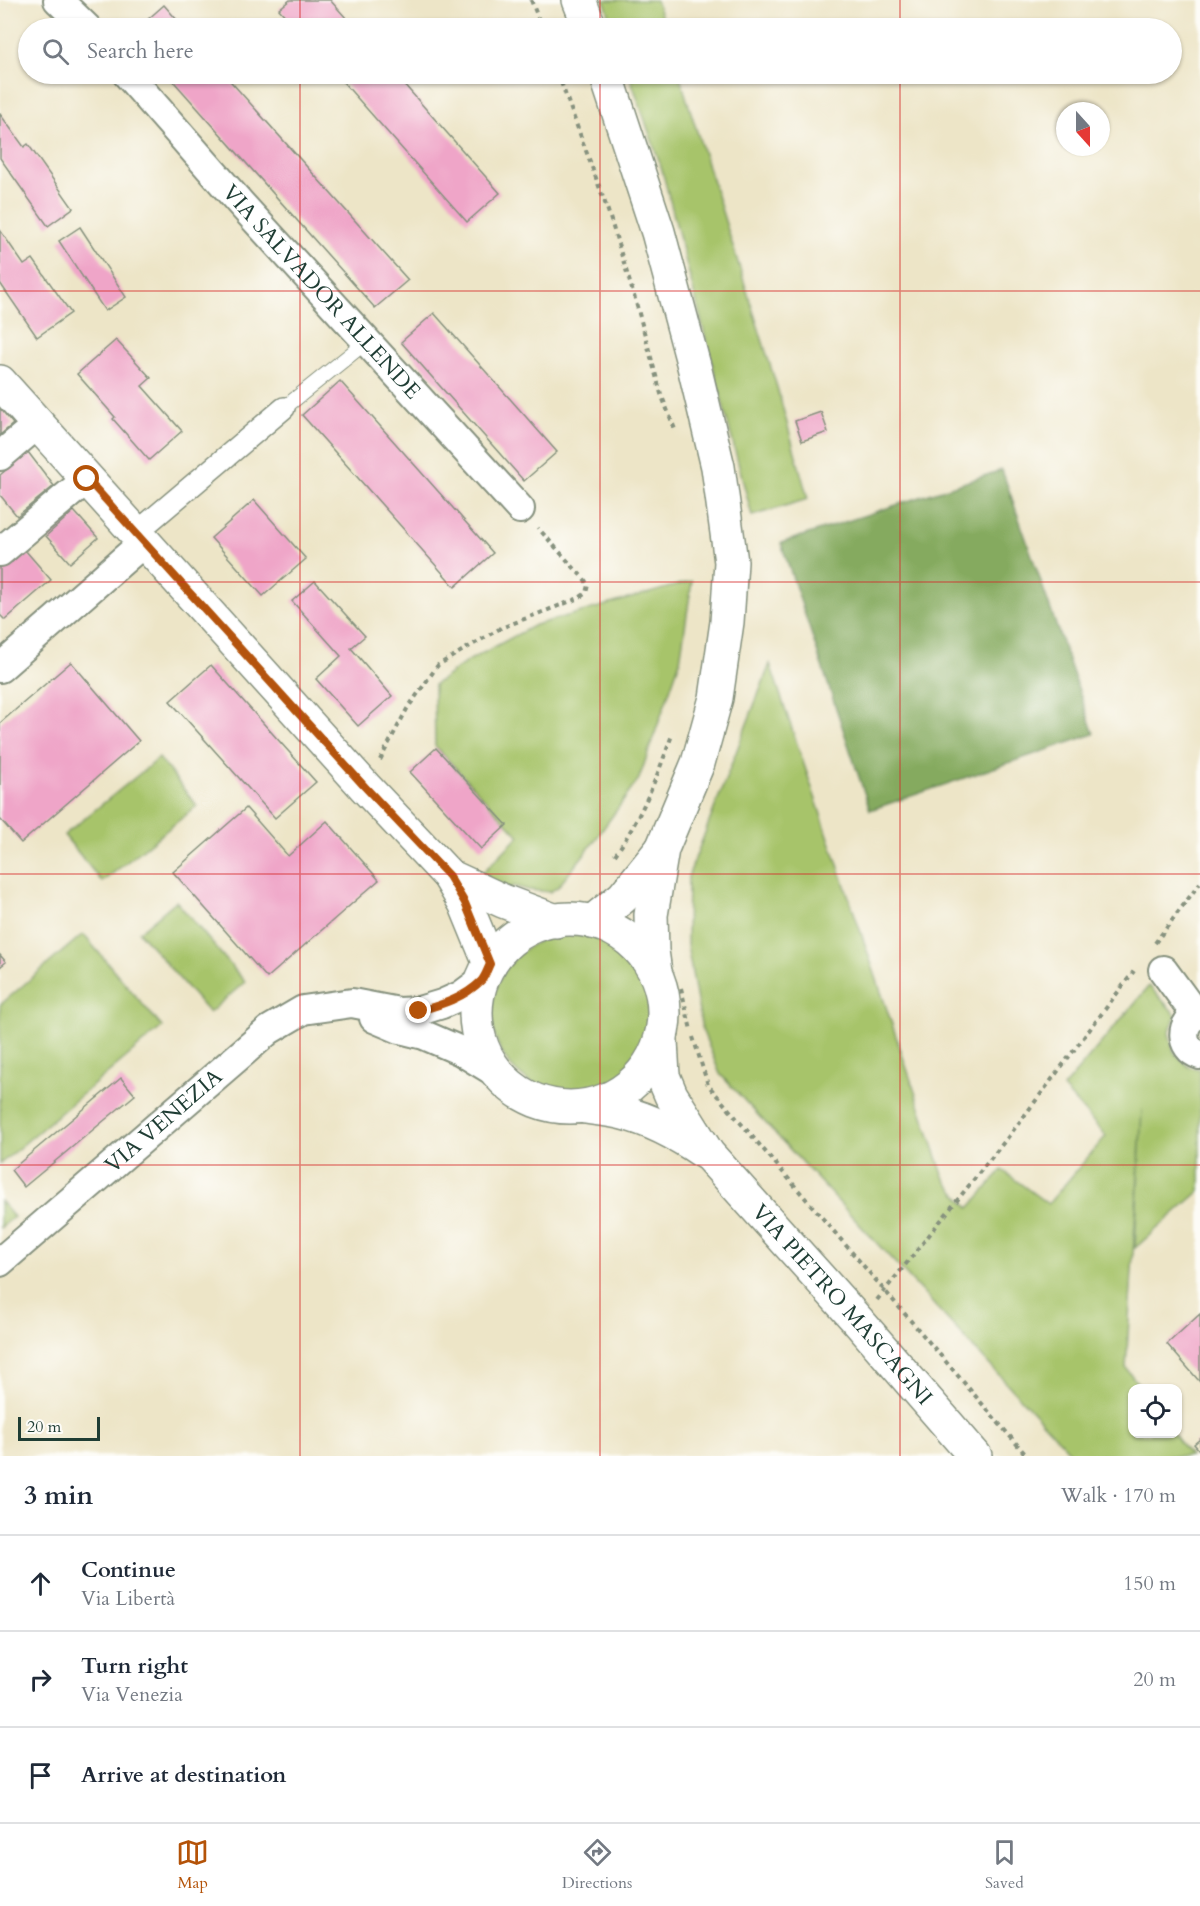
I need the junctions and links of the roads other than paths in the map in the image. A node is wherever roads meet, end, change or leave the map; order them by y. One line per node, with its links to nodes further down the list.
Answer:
1 (57, 0): 3 (street)
2 (579, 0): 4 (main road)
3 (76, 18)
4 (586, 18)
5 (136, 84): 7 (street, VIA SALVADOR ALLENDE)
6 (609, 84): 17 (main road)
7 (366, 342): 9 (lane); 13 (street, VIA SALVADOR ALLENDE)
8 (0, 382): 10 (main road)
9 (284, 408): 14 (street)
10 (38, 424): 11 (street); 12 (main road)
11 (0, 456)
12 (87, 479): 14 (main road); 15 (street)
13 (520, 509)
14 (140, 537): 16 (street); 18 (main road)
15 (0, 552)
16 (0, 668)
17 (662, 849): 20 (main road); 23 (main road)
18 (449, 876): 19 (main road); 22 (main road)
19 (556, 921): 20 (main road); 22 (main road)
20 (592, 922): 23 (main road)
21 (1150, 962): 25 (street)
22 (486, 972): 24 (street, VIA VENEZIA); 28 (main road)
23 (668, 980): 26 (main road)
24 (339, 1006): 28 (street, VIA VENEZIA); 31 (street, VIA VENEZIA)
25 (1198, 1014): 27 (street)
26 (661, 1041): 29 (main road); 30 (main road, VIA PIETRO MASCAGNI)
27 (1200, 1055)
28 (497, 1073): 29 (main road)
29 (584, 1106): 30 (main road, VIA PIETRO MASCAGNI)
30 (708, 1154): 32 (main road, VIA PIETRO MASCAGNI)
31 (0, 1262)
32 (975, 1456)

